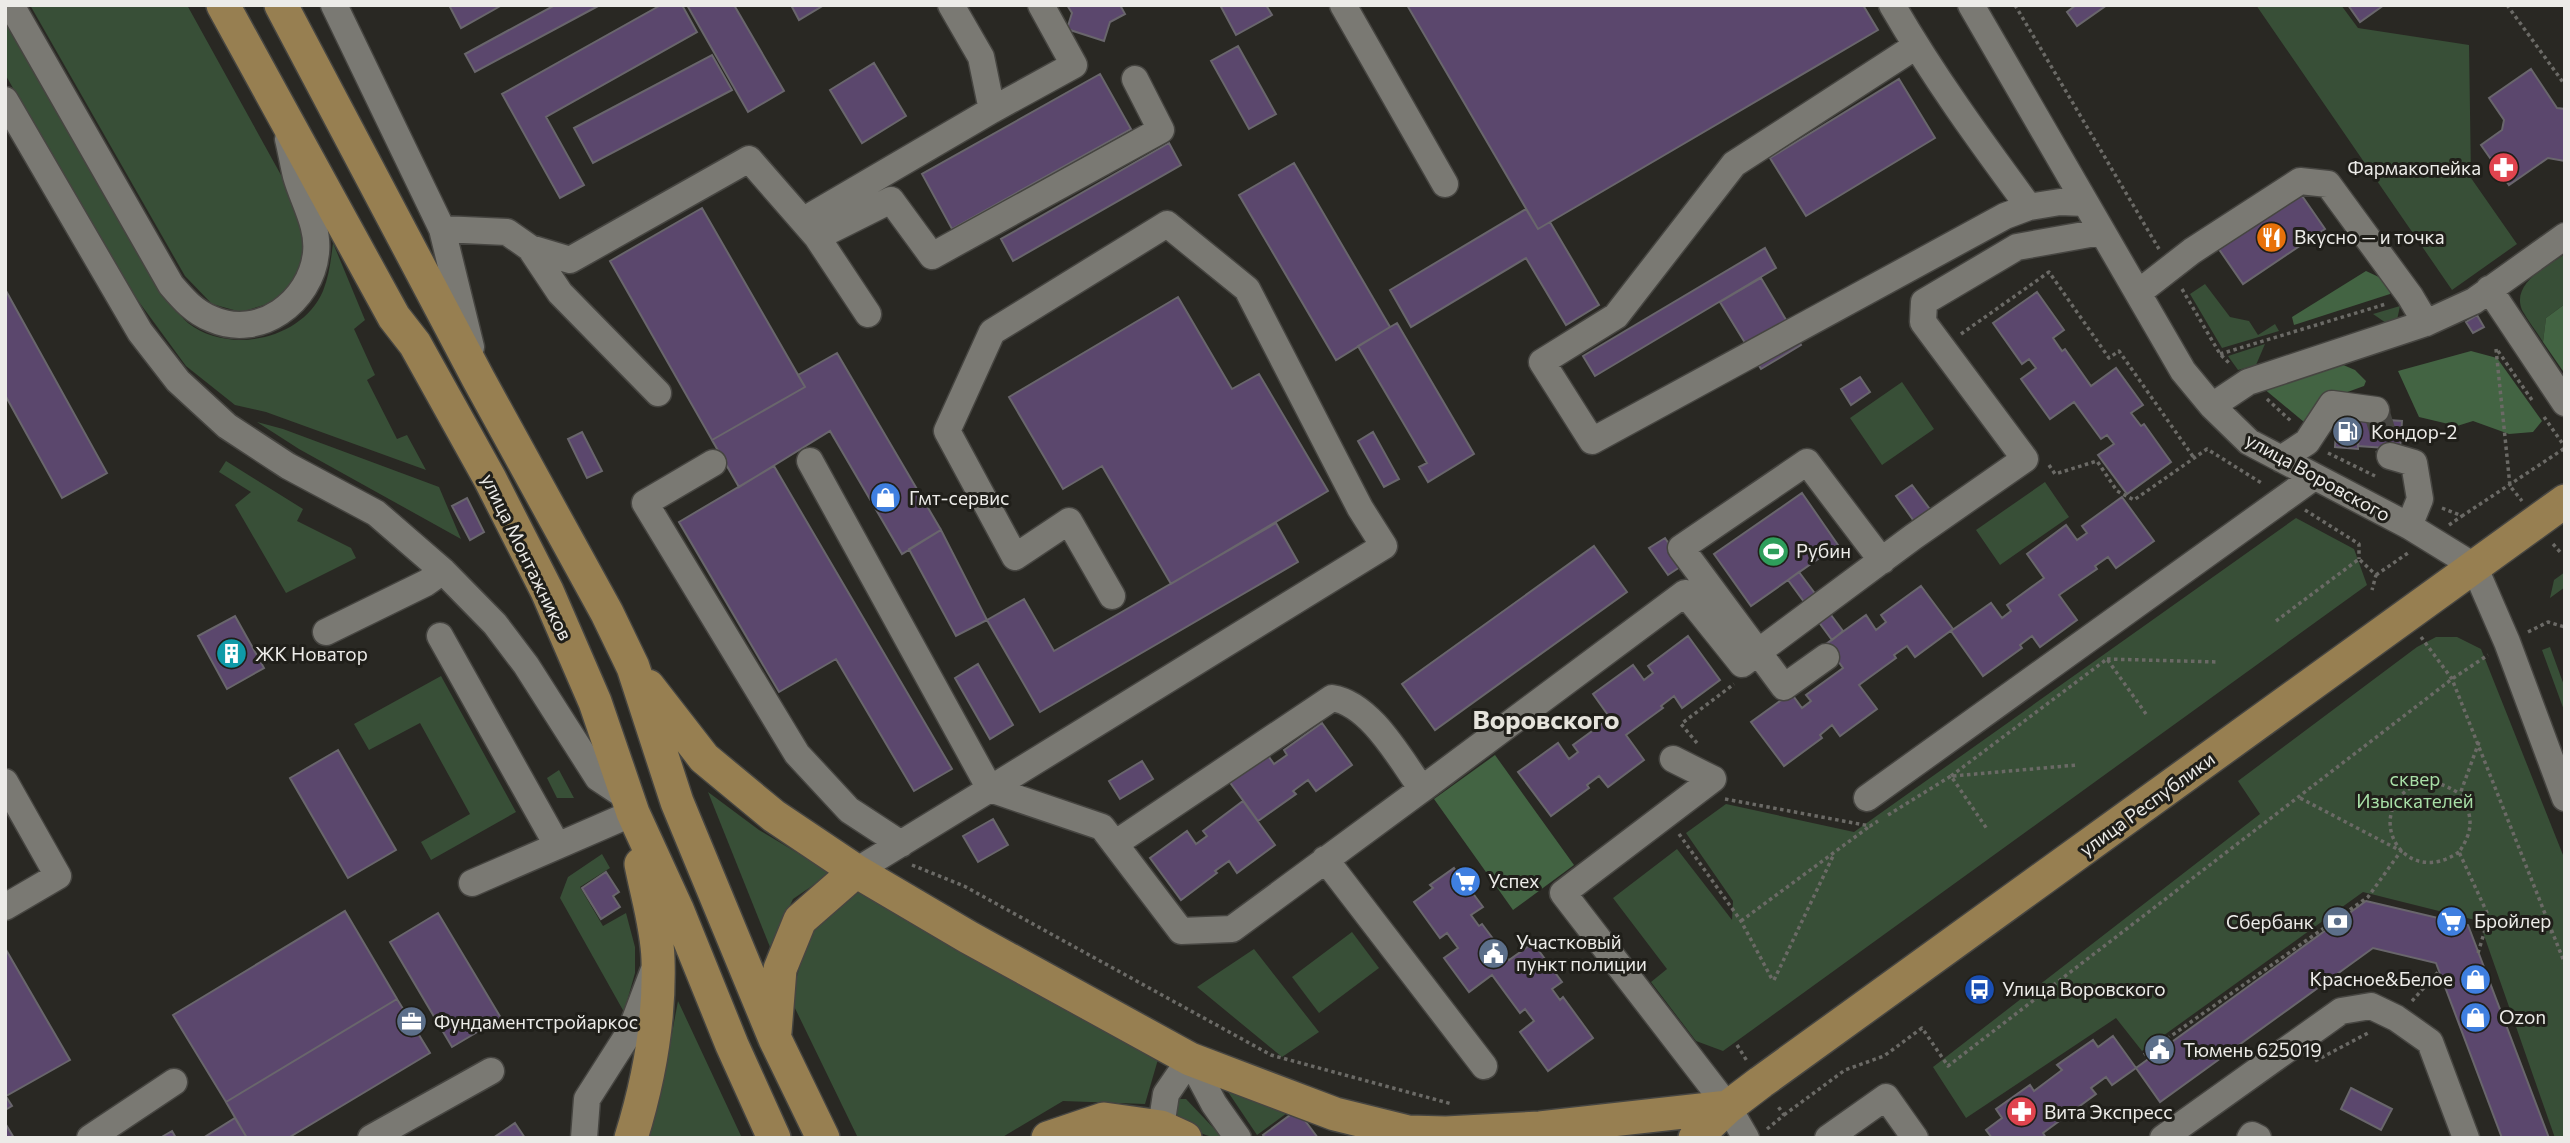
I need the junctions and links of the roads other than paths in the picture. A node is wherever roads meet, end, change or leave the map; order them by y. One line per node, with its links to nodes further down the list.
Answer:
1 (11, 5): 14 (street)
2 (223, 5): 14 (main road, улица Монтажников)
3 (281, 5): 27 (main road, улица Монтажников)
4 (334, 5): 19 (street)
5 (951, 5): 13 (street)
6 (1041, 5): 13 (street)
7 (1343, 5): 15 (street)
8 (1892, 5): 10 (street)
9 (1971, 5): 16 (street, улица Воровского)
10 (1916, 46): 17 (street); 17 (street)
11 (1135, 79): 18 (street)
12 (5, 100): 41 (street)
13 (992, 110): 18 (street)
14 (284, 120): 54 (main road, улица Монтажников)
15 (1445, 184)
16 (2085, 203): 17 (street); 20 (street, улица Воровского)
17 (2029, 207)
18 (810, 228): 22 (street); 25 (street)
19 (442, 229): 22 (street); 27 (street)
20 (2101, 232): 24 (street, улица Воровского); 39 (street)
21 (2565, 236): 23 (street)
22 (530, 248): 28 (street)
23 (2489, 289): 26 (street); 29 (street)
24 (2138, 293): 26 (street); 30 (street, улица Воровского)
25 (868, 314)
26 (2426, 323): 30 (street)
27 (479, 380): 47 (main road, улица Монтажников)
28 (658, 393)
29 (2565, 403)
30 (2212, 406): 33 (street, улица Воровского)
31 (2376, 410): 33 (street)
32 (2390, 456): 38 (street)
33 (2281, 459): 36 (street, улица Воровского)
34 (810, 461): 51 (street)
35 (713, 463): 57 (street)
36 (2314, 477): 38 (street, улица Воровского); 53 (street)
37 (2565, 501): 40 (main road, улица Республики)
38 (2409, 526): 40 (street, улица Воровского)
39 (1882, 561): 45 (street); 45 (street)
40 (2474, 566): 50 (street); 68 (main road, улица Республики)
41 (443, 571): 43 (street); 54 (street)
42 (1112, 596): 51 (street)
43 (326, 632)
44 (440, 636): 56 (street)
45 (1758, 652): 46 (street); 52 (street)
46 (1826, 657)
47 (633, 667): 59 (main road); 63 (main road, улица Монтажников)
48 (1673, 759): 68 (street)
49 (5, 782): 61 (street)
50 (2562, 782)
51 (990, 789): 55 (street); 57 (street)
52 (1422, 789): 55 (street); 58 (street)
53 (1867, 798)
54 (630, 805): 56 (street); 62 (main road); 76 (main road, улица Монтажников)
55 (1116, 843): 58 (street)
56 (557, 845): 60 (street)
57 (893, 849): 59 (street)
58 (1325, 859): 65 (street)
59 (856, 871): 63 (main road); 64 (main road)
60 (472, 883)
61 (5, 907)
62 (658, 958): 74 (street); 75 (main road)
63 (775, 1039): 77 (main road, улица Монтажников)
64 (1191, 1059): 70 (street); 71 (main road); 79 (street)
65 (1484, 1066)
66 (491, 1071): 73 (street)
67 (174, 1082): 72 (street)
68 (1728, 1107): 71 (main road); 80 (main road, улица Республики); 81 (main road, улица Республики); 82 (street)
69 (1105, 1128): 70 (main road); 78 (main road)
70 (1173, 1132)
71 (1406, 1135)
72 (90, 1138)
73 (371, 1138)
74 (584, 1138)
75 (631, 1138)
76 (774, 1138)
77 (823, 1138)
78 (1048, 1138)
79 (1238, 1138)
80 (1662, 1138)
81 (1695, 1138)
82 (1746, 1138)
83 (1828, 1138): 84 (street)
84 (1915, 1138)
85 (2163, 1138): 88 (street)
86 (2250, 1138): 87 (street)
87 (2258, 1138)
88 (2466, 1138)

